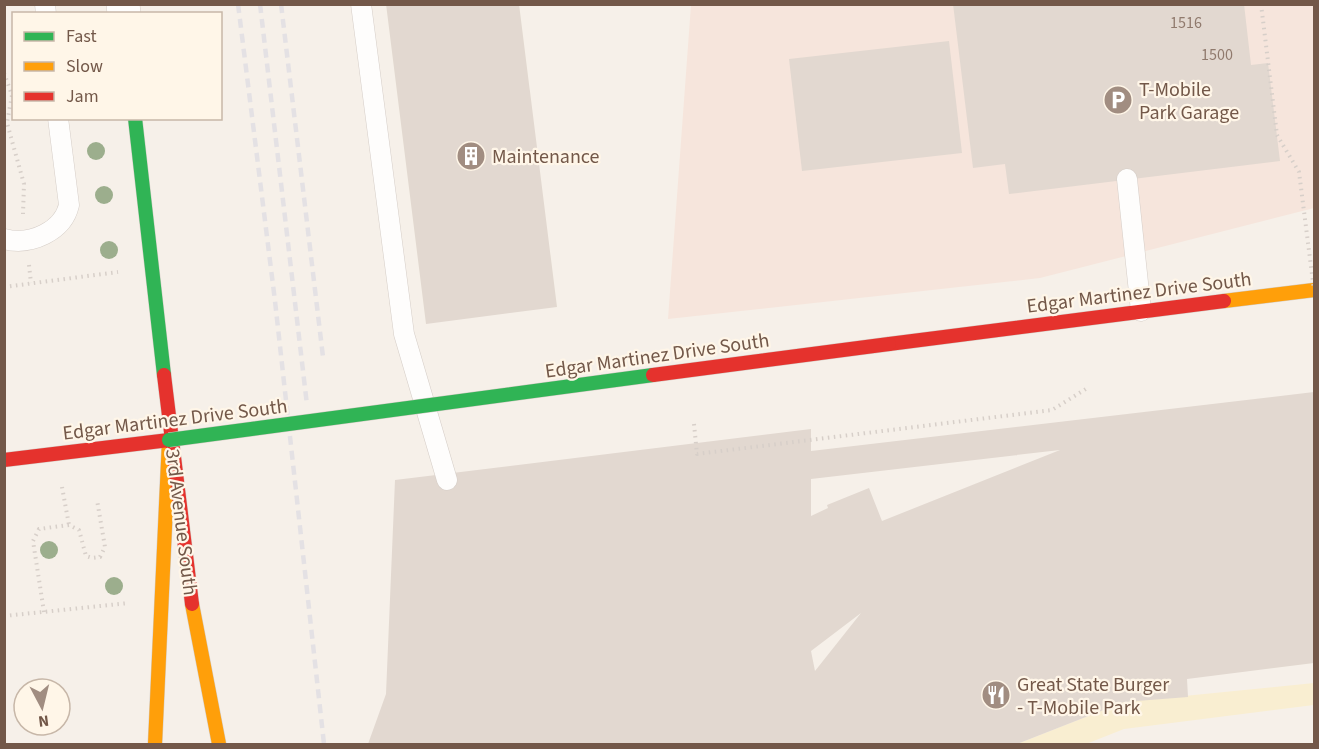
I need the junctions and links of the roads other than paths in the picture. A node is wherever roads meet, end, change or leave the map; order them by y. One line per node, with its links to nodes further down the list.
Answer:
1 (361, 4): 14 (lane)
2 (58, 120): 5 (lane)
3 (135, 120): 16 (main road, 3rd Avenue South)
4 (1127, 179): 7 (lane)
5 (4, 239)
6 (1314, 290): 7 (main road, Edgar Martinez Drive South)
7 (1141, 311): 8 (main road, Edgar Martinez Drive South, bridge)
8 (169, 440): 10 (main road, Edgar Martinez Drive South); 15 (main road)
9 (26, 442): 10 (main road)
10 (104, 448): 11 (main road, Edgar Martinez Drive South)
11 (52, 455): 12 (main road, Edgar Martinez Drive South); 13 (main road)
12 (4, 460)
13 (4, 475)
14 (447, 480)
15 (155, 744)
16 (219, 744)

